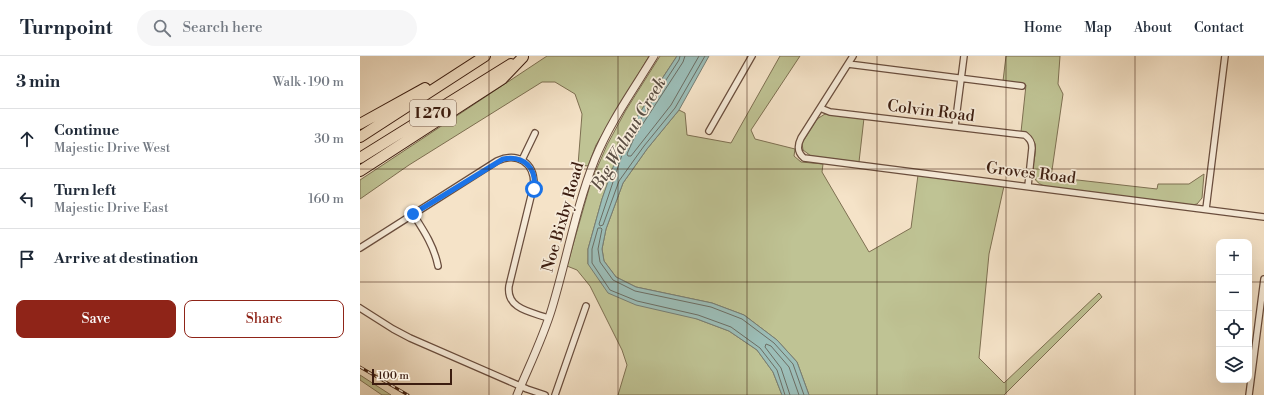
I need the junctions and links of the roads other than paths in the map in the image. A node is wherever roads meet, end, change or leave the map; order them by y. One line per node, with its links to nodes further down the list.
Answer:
1 (484, 56): 12 (highway); 16 (highway, I 270)
2 (523, 56): 17 (highway, I 270); 19 (highway)
3 (654, 56): 29 (street, Noe Bixby Road)
4 (752, 56): 14 (street)
5 (853, 56): 8 (street)
6 (964, 56): 9 (street)
7 (1225, 56): 21 (street)
8 (848, 64): 9 (street); 11 (street)
9 (961, 78): 10 (street); 13 (street)
10 (1022, 86)
11 (820, 108): 13 (street, Colvin Road); 20 (street, Groves Road)
12 (360, 124)
13 (955, 126): 20 (street, Colvin Road)
14 (709, 131)
15 (535, 133): 18 (street)
16 (360, 137)
17 (360, 158)
18 (522, 160): 22 (street); 29 (street)
19 (360, 171)
20 (1028, 186): 21 (street, Groves Road)
21 (1206, 209): 23 (street, Groves Road)
22 (413, 214): 24 (street); 25 (street)
23 (1264, 217)
24 (360, 248)
25 (438, 266)
26 (1264, 278): 34 (street)
27 (586, 306): 33 (street)
28 (360, 308): 30 (street)
29 (548, 318): 30 (street, Noe Bixby Road)
30 (521, 386): 31 (street, Noe Bixby Road); 32 (street)
31 (517, 395)
32 (544, 395)
33 (555, 395)
34 (1249, 395)

